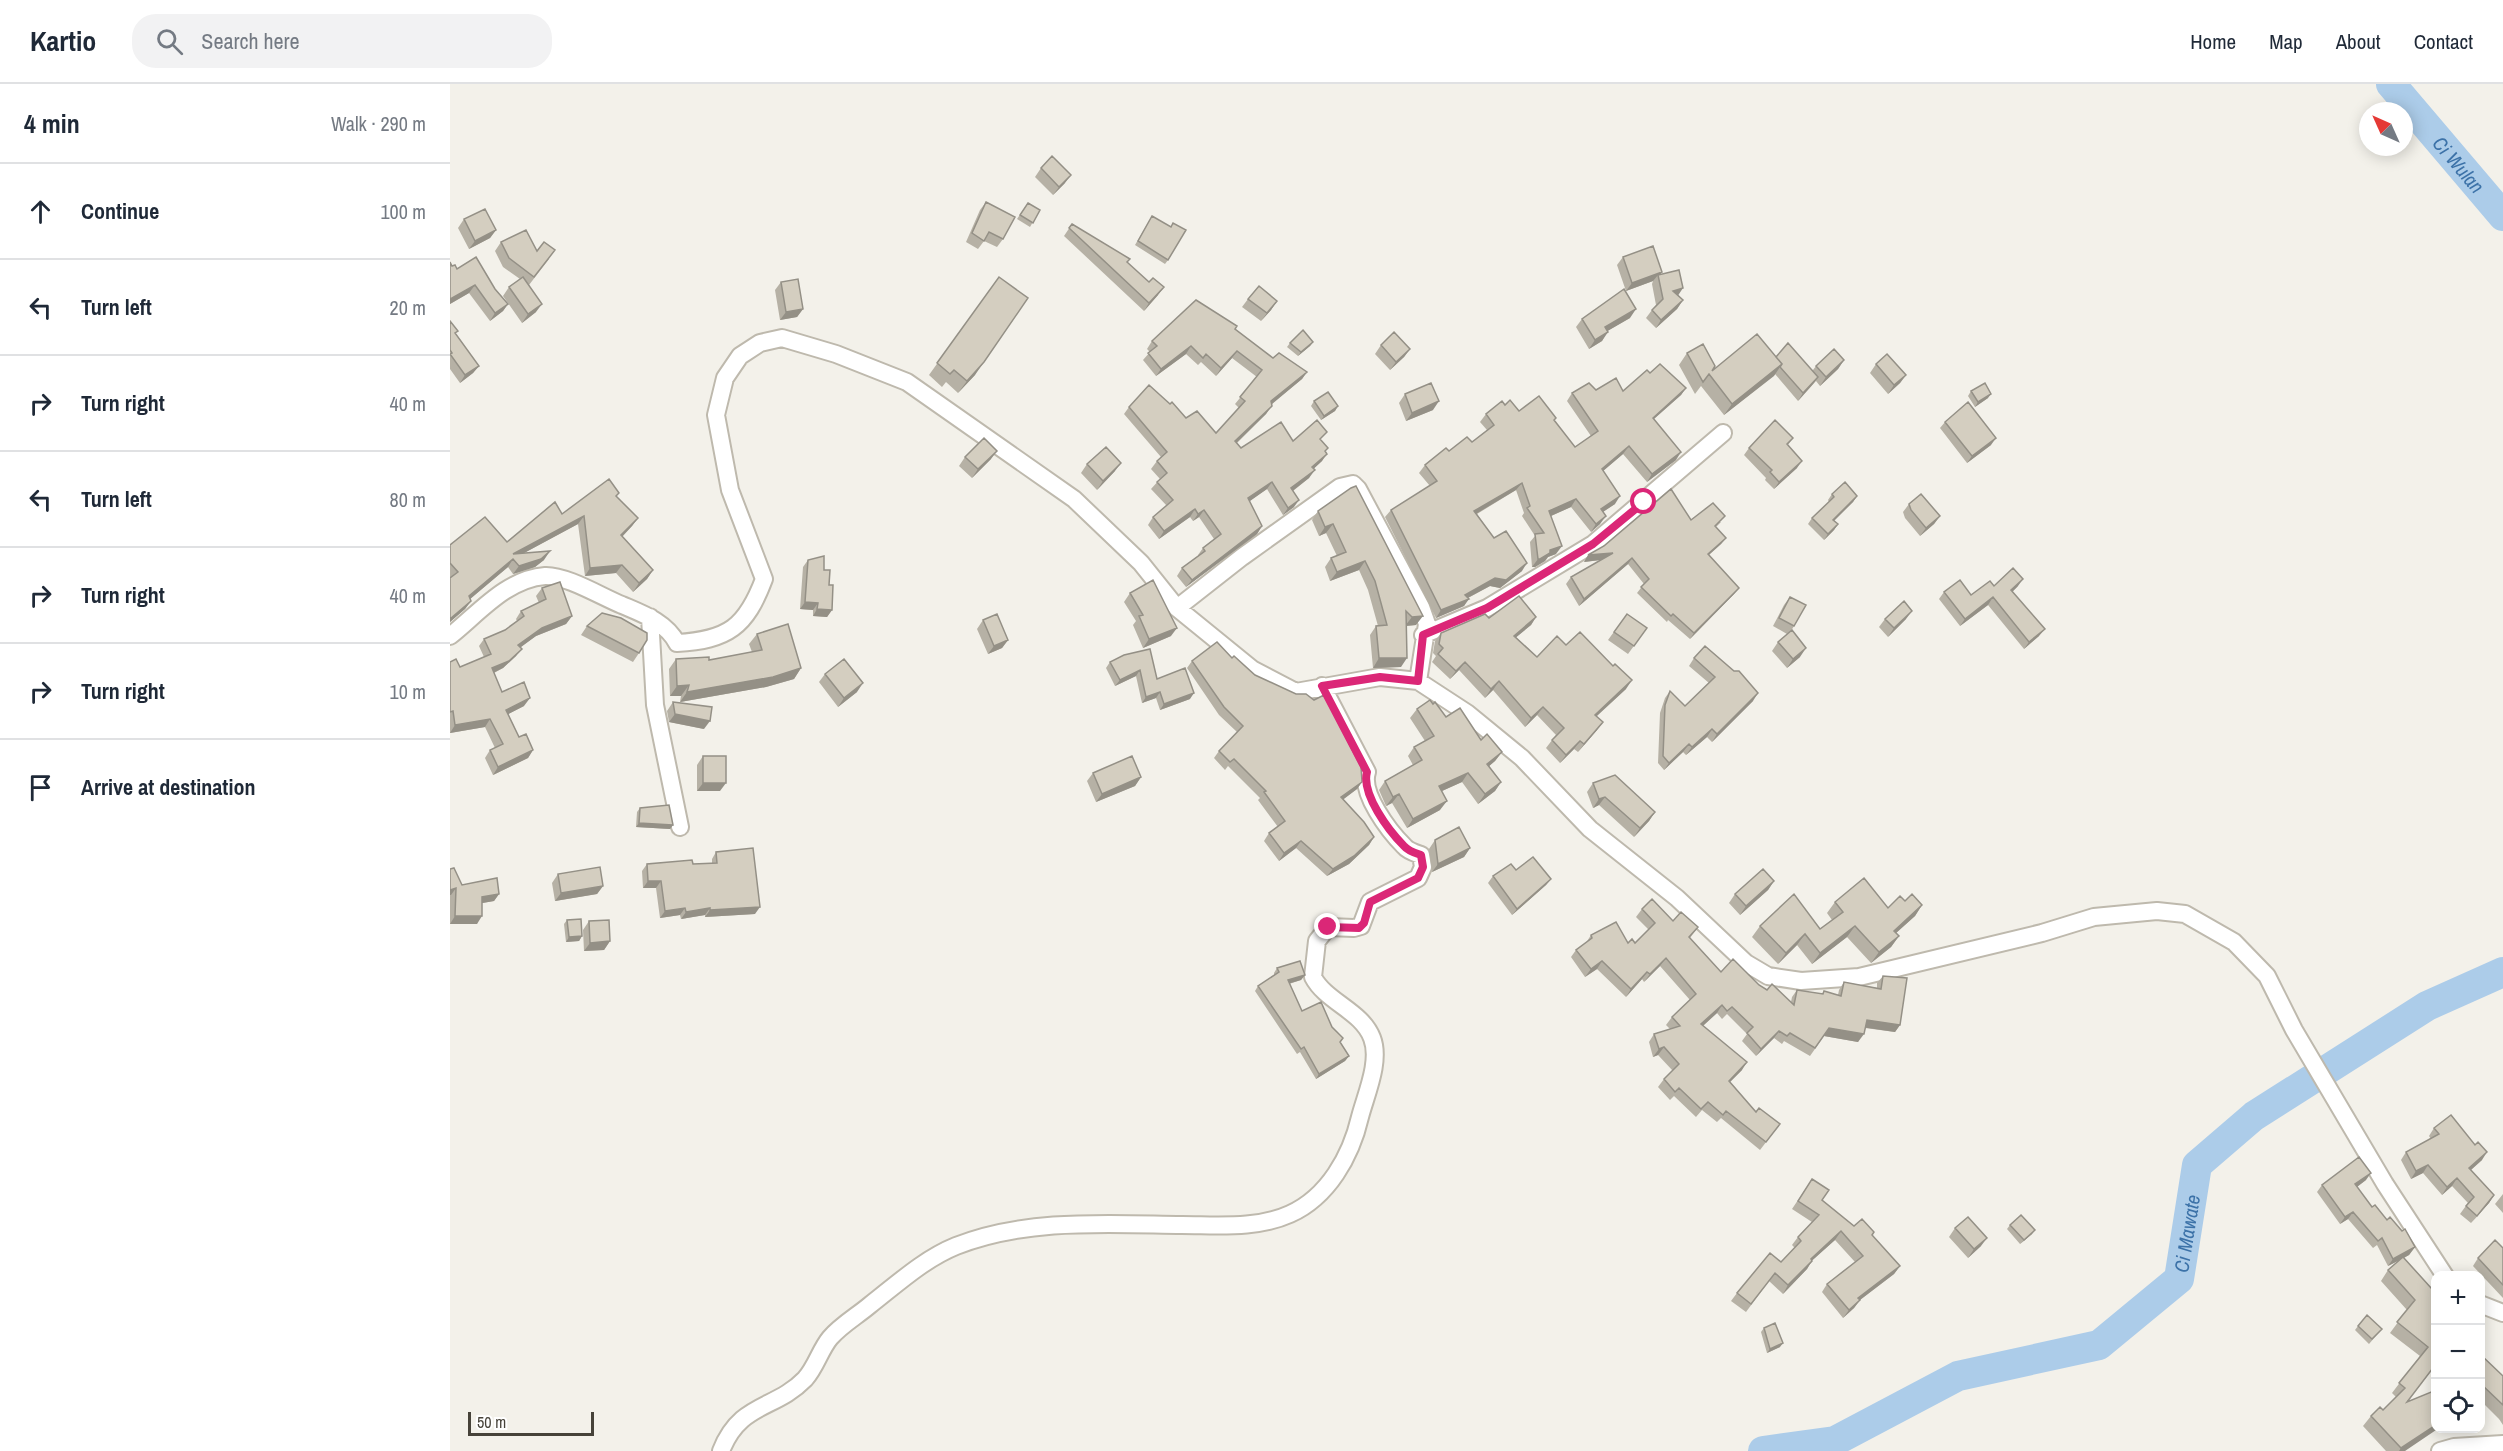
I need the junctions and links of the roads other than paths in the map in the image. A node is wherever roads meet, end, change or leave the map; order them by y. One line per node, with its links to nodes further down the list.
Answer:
1 (1723, 433): 4 (street)
2 (1177, 608): 3 (street); 4 (street); 7 (street)
3 (650, 617): 5 (street); 8 (street)
4 (1423, 635): 6 (street)
5 (450, 636)
6 (1418, 681): 7 (street); 9 (street)
7 (1322, 686): 13 (street)
8 (680, 827)
9 (2442, 1271)
10 (2485, 1306): 11 (street)
11 (2503, 1313)
12 (2503, 1444): 14 (street)
13 (721, 1451)
14 (2440, 1451)

